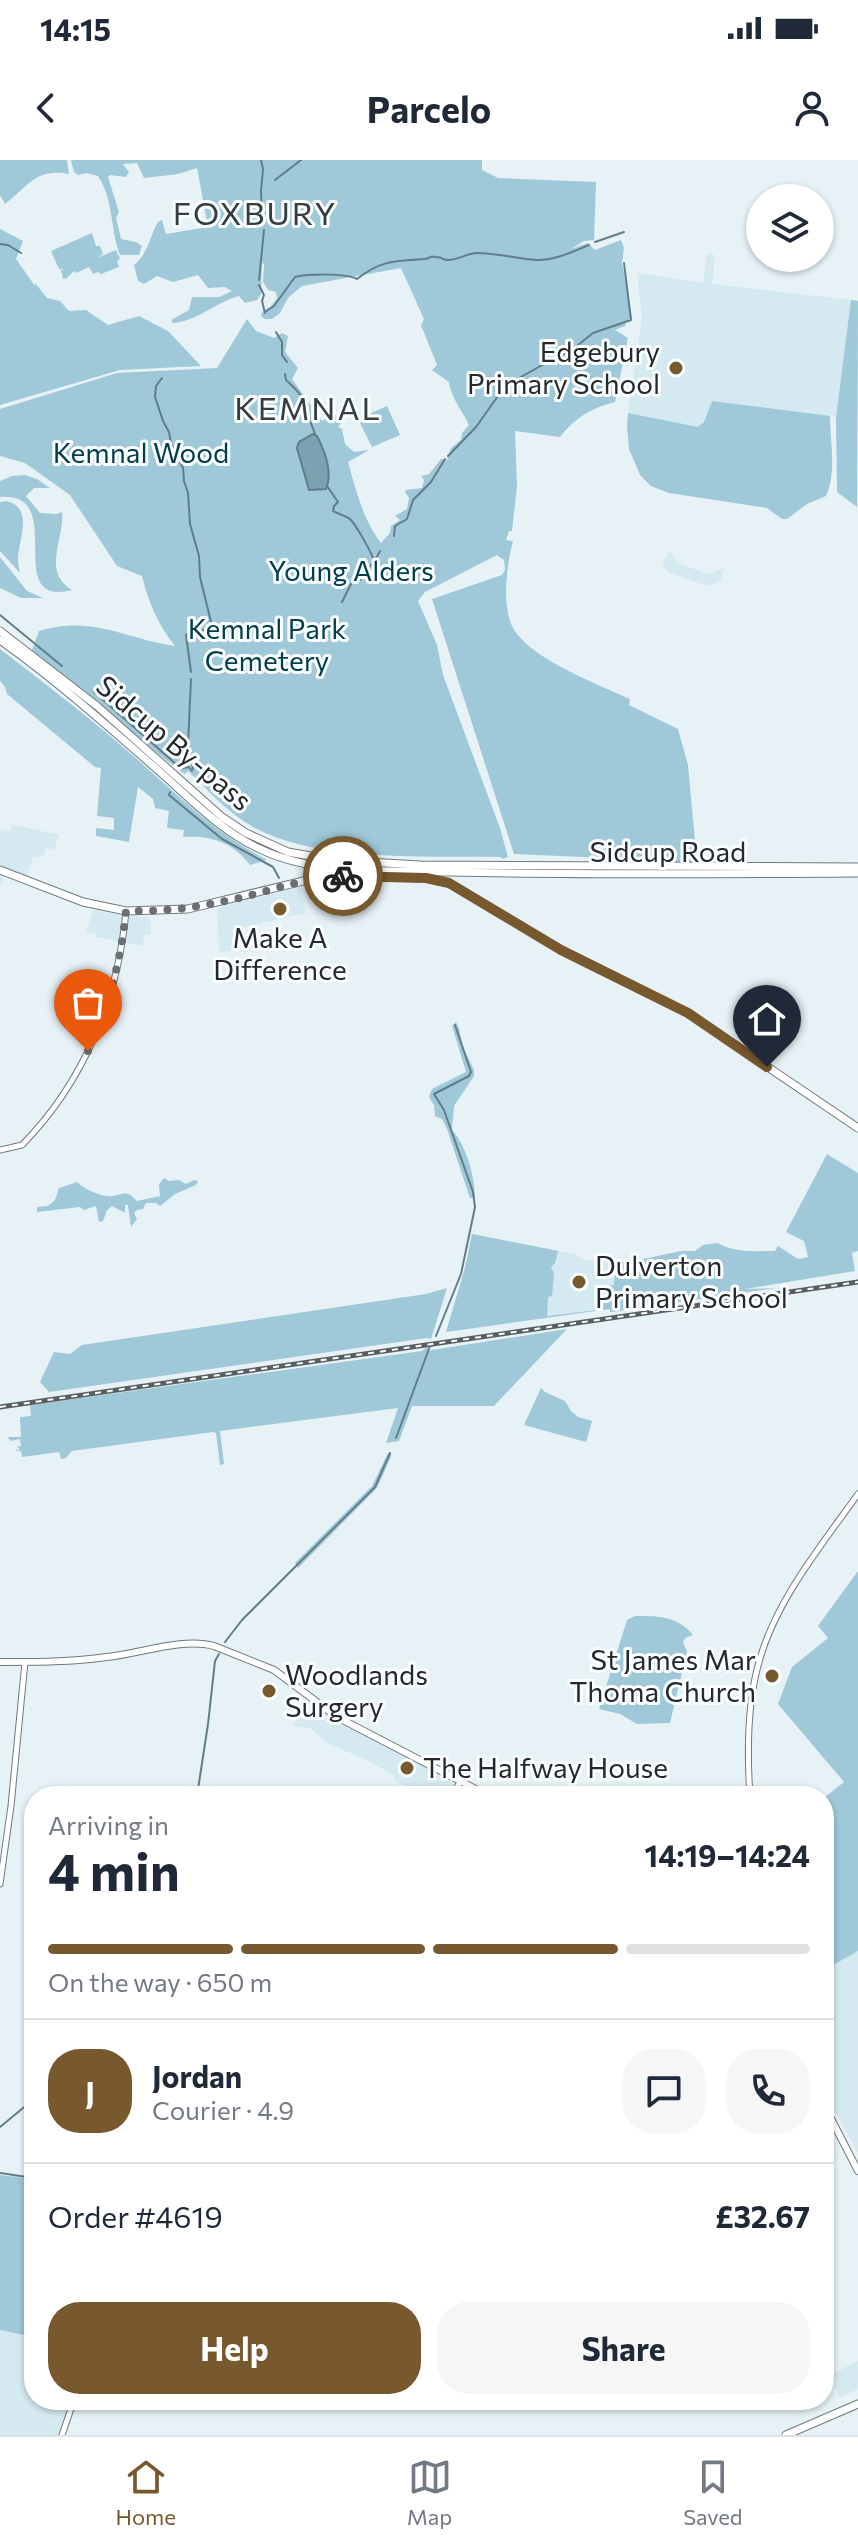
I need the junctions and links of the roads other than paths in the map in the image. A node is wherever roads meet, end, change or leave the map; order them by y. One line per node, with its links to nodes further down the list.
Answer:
1 (0, 631): 3 (main road, Sidcup By-pass)
2 (0, 640): 6 (main road, Sidcup By-pass)
3 (525, 867): 4 (main road, Sidcup Road)
4 (858, 867)
5 (0, 870): 8 (main road)
6 (478, 873): 7 (main road, Sidcup Road)
7 (858, 873)
8 (126, 911): 9 (main road); 10 (street)
9 (858, 1128)
10 (0, 1150)
11 (858, 1494): 17 (street)
12 (0, 1662): 13 (main road)
13 (25, 1662): 14 (main road); 18 (street)
14 (460, 1782): 15 (street); 16 (main road)
15 (458, 1786)
16 (468, 1786)
17 (750, 1786)
18 (0, 1884)
19 (834, 2124): 20 (main road)
20 (858, 2171)
21 (858, 2404): 24 (main road)
22 (71, 2410): 23 (street)
23 (62, 2435)
24 (786, 2435)

